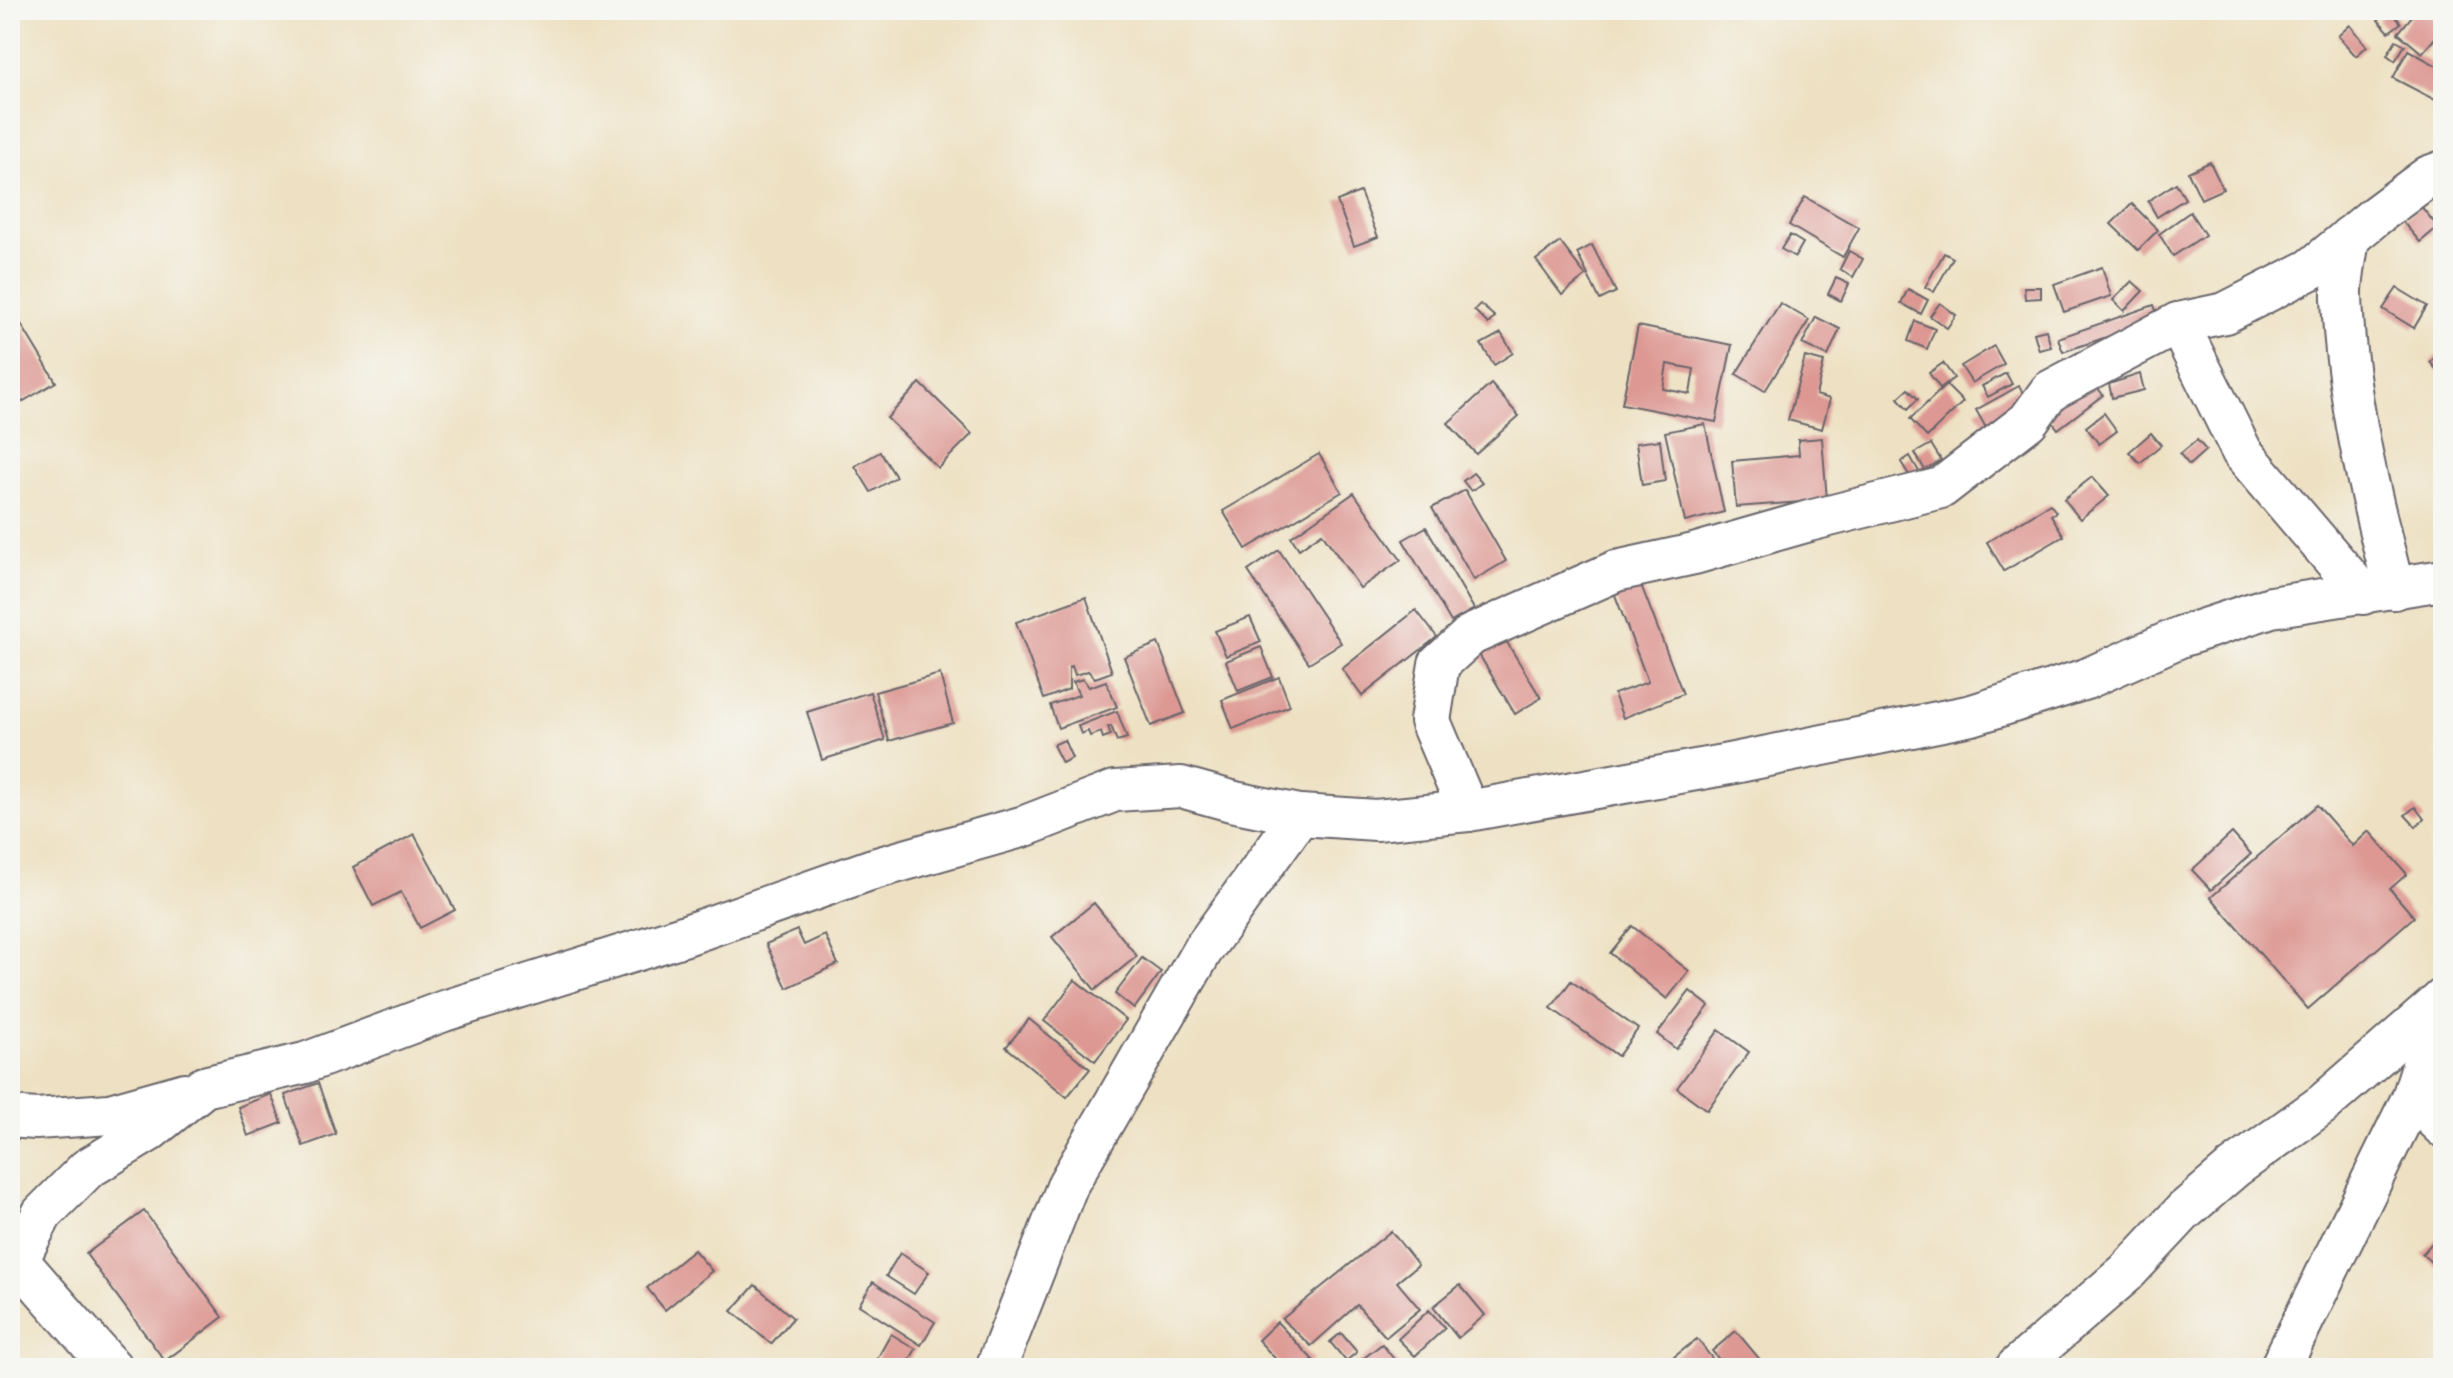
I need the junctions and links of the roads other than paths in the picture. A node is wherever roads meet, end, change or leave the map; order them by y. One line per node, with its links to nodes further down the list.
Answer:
1 (2443, 171): 2 (street)
2 (2349, 237): 3 (street); 5 (street)
3 (2178, 323): 5 (street); 6 (street)
4 (2443, 580): 5 (street)
5 (2378, 592): 6 (street)
6 (1468, 811): 7 (street)
7 (1300, 815): 8 (street); 14 (street)
8 (204, 1087): 10 (street); 12 (street)
9 (2412, 1098): 11 (street); 15 (street); 16 (street)
10 (10, 1117)
11 (2443, 1127)
12 (13, 1259): 13 (street)
13 (112, 1368)
14 (996, 1368)
15 (2016, 1368)
16 (2280, 1368)

